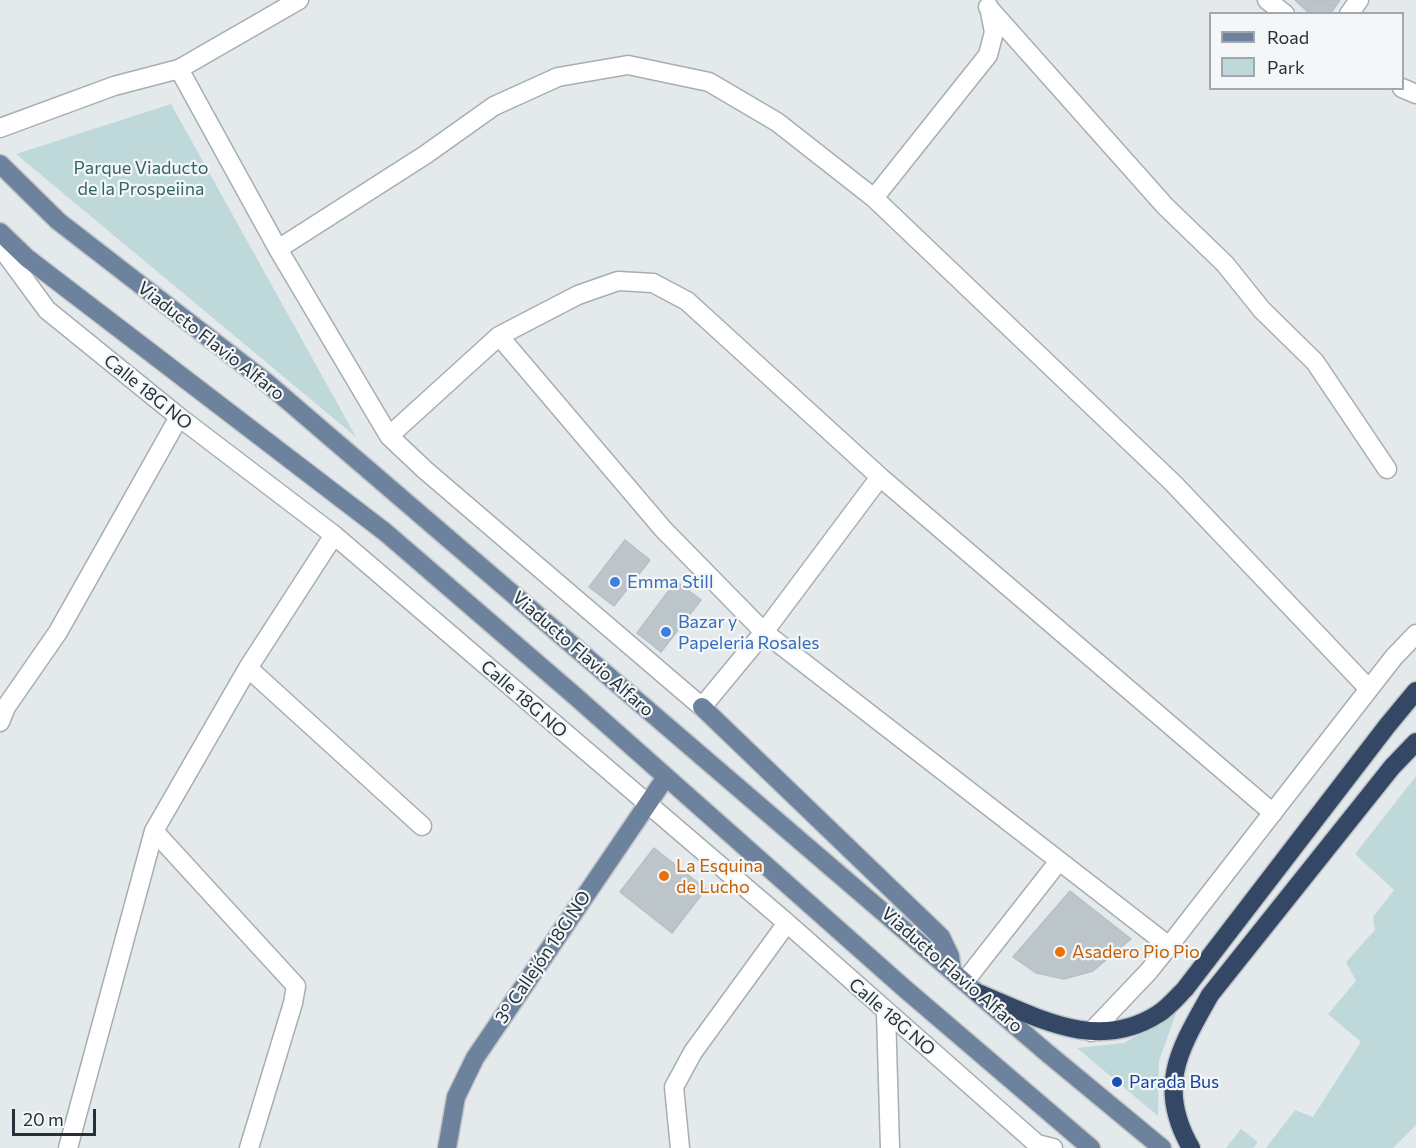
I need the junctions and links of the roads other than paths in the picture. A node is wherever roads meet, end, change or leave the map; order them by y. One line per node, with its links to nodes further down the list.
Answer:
1 (298, 0): 5 (street)
2 (1267, 0): 4 (street)
3 (987, 3): 8 (street); 15 (street)
4 (1282, 12)
5 (179, 69): 6 (street); 11 (street)
6 (0, 128)
7 (0, 164): 34 (main road, Viaducto Flavio Alfaro)
8 (874, 198): 11 (street); 21 (street)
9 (0, 232): 26 (main road, Viaducto Flavio Alfaro)
10 (0, 246): 13 (street, Calle 18G NO)
11 (278, 249): 14 (street)
12 (499, 336): 14 (street); 16 (street); 18 (street)
13 (179, 417): 17 (street, Calle 18G NO); 24 (street)
14 (389, 436): 23 (street)
15 (1387, 469)
16 (880, 477): 18 (street); 28 (street)
17 (334, 535): 20 (street); 27 (street, Calle 18G NO)
18 (764, 632): 23 (street); 31 (street)
19 (1416, 634): 21 (street)
20 (248, 668): 29 (street); 30 (street)
21 (1369, 688): 28 (street)
22 (1416, 691): 36 (highway)
23 (702, 707): 34 (main road)
24 (2, 709)
25 (1416, 742): 45 (highway)
26 (666, 777): 27 (main road, 3° Callejón 18G NO); 43 (main road, Viaducto Flavio Alfaro)
27 (646, 804): 32 (street, Calle 18G NO); 39 (main road, 3° Callejón 18G NO)
28 (1273, 813): 33 (street)
29 (422, 826)
30 (154, 831): 37 (street); 38 (street)
31 (1059, 861): 33 (street); 34 (street)
32 (787, 923): 35 (street, Calle 18G NO); 40 (street)
33 (1169, 946): 36 (street)
34 (965, 981): 36 (highway); 44 (main road, Viaducto Flavio Alfaro)
35 (886, 1012): 41 (street); 42 (street, Calle 18G NO)
36 (1091, 1032)
37 (68, 1148)
38 (249, 1148)
39 (447, 1148)
40 (680, 1148)
41 (890, 1148)
42 (1053, 1148)
43 (1091, 1148)
44 (1162, 1148)
45 (1191, 1148)

